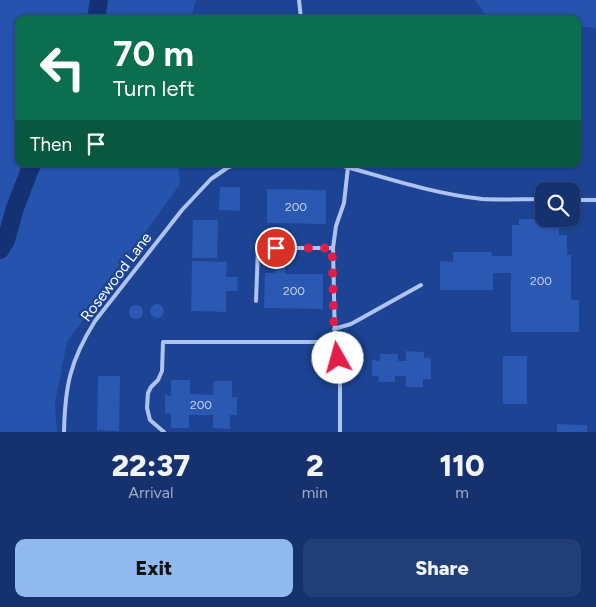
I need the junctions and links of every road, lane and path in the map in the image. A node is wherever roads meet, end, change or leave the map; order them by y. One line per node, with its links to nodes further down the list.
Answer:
1 (299, 0): 2 (lane)
2 (301, 15)
3 (230, 167): 13 (lane, Rosewood Lane)
4 (348, 167): 5 (lane); 8 (lane)
5 (535, 199)
6 (580, 200): 7 (lane)
7 (596, 200)
8 (332, 248): 10 (lane); 11 (lane)
9 (421, 284): 11 (lane)
10 (256, 301)
11 (334, 329): 12 (lane)
12 (335, 343): 14 (lane); 15 (lane)
13 (64, 432)
14 (164, 432)
15 (340, 432)

